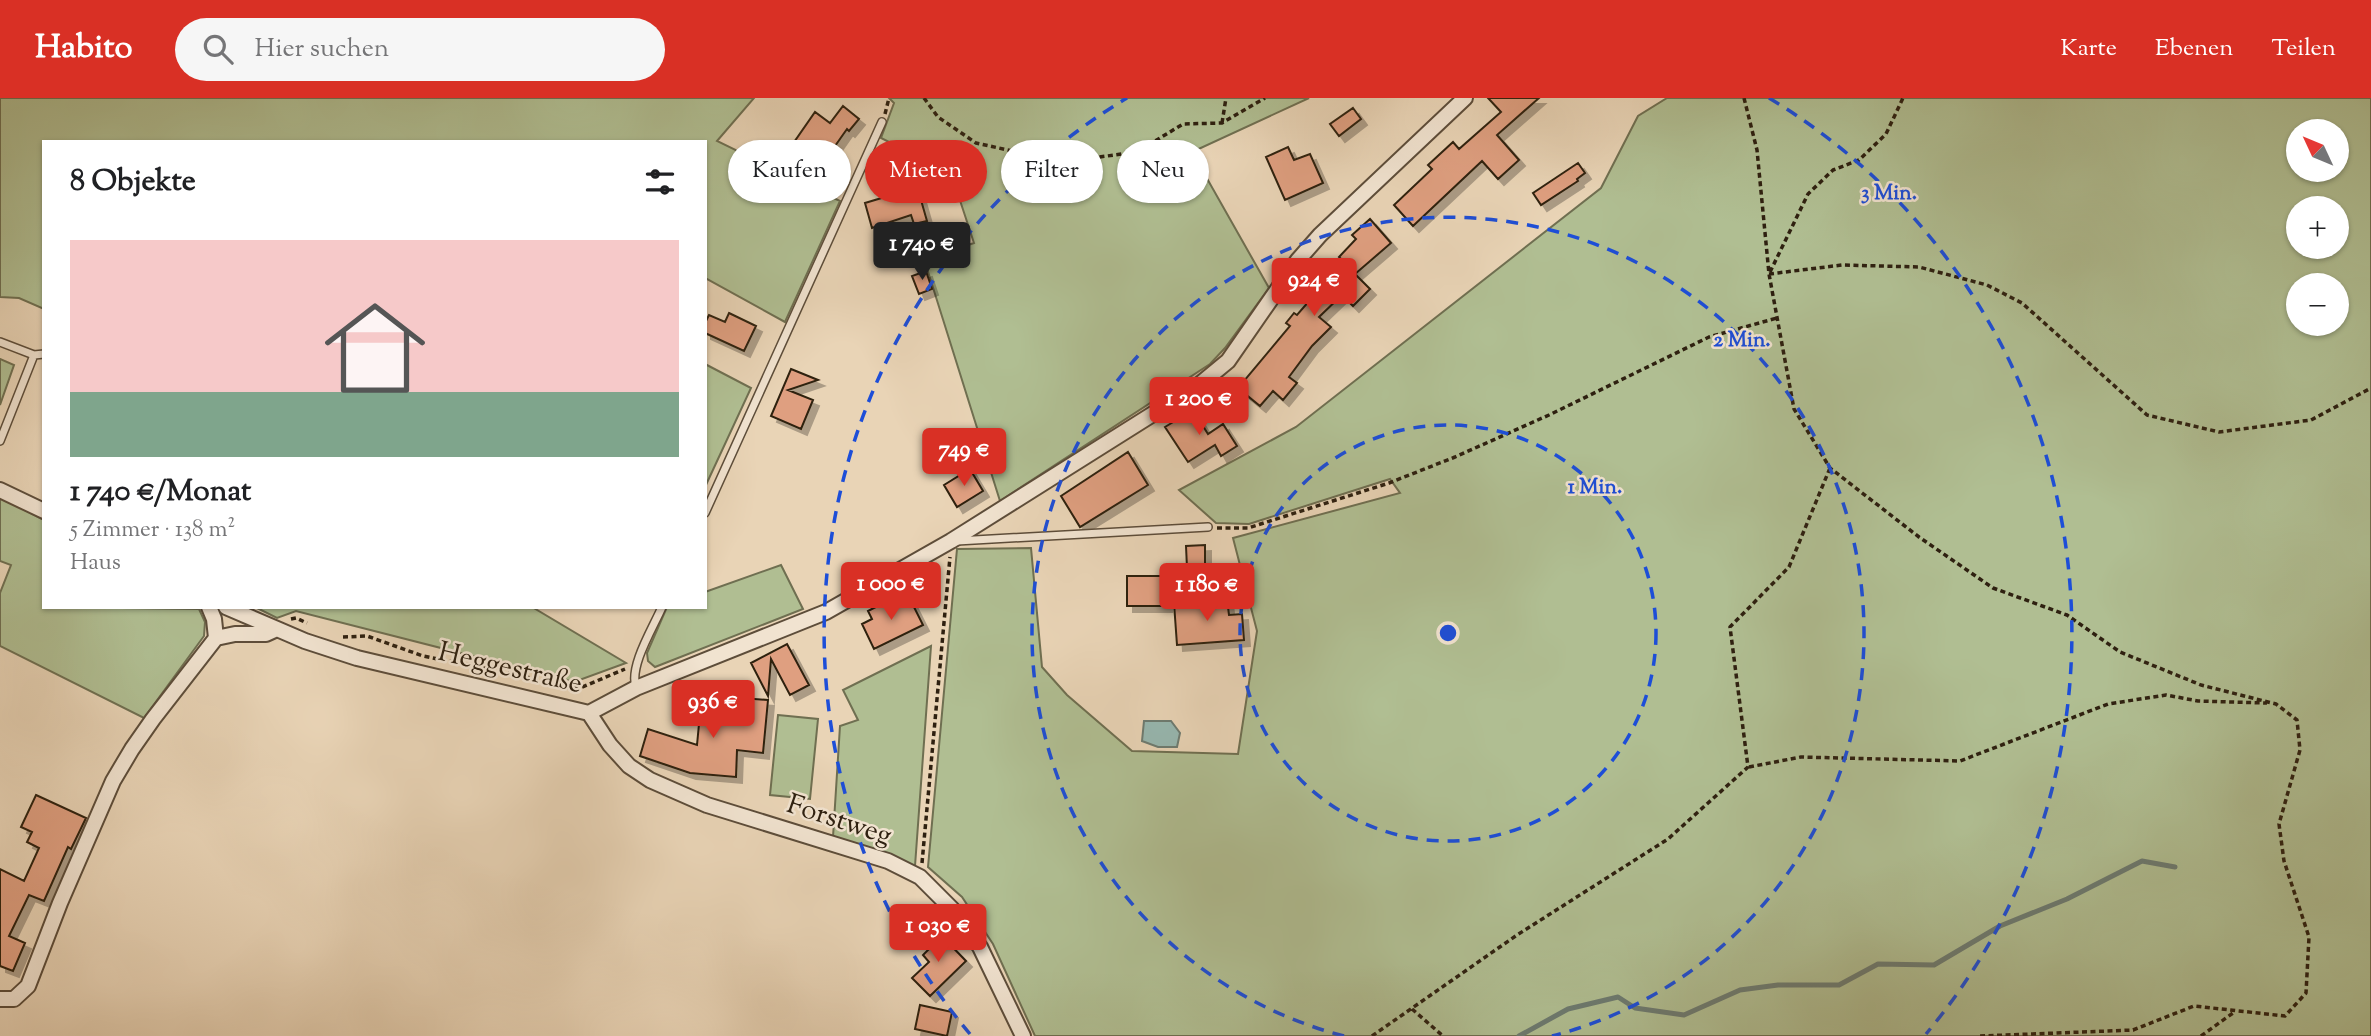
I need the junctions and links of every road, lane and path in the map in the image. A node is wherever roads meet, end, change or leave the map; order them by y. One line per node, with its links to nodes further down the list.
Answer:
1 (924, 98): 8 (path)
2 (1226, 98): 8 (path)
3 (1265, 98): 8 (path)
4 (1465, 98): 21 (street, Heggestraße)
5 (1744, 98): 9 (path)
6 (1903, 98): 9 (path)
7 (882, 122): 18 (lane)
8 (1222, 122)
9 (1769, 274): 10 (path); 14 (path)
10 (1777, 318): 16 (path); 20 (path)
11 (0, 342): 12 (lane)
12 (34, 355): 13 (lane); 15 (lane)
13 (42, 355)
14 (2371, 388)
15 (0, 441)
16 (1829, 468): 31 (path); 33 (path)
17 (0, 490): 19 (street)
18 (707, 509)
19 (42, 510)
20 (1208, 527): 21 (lane)
21 (951, 541): 30 (street, Heggestraße); 34 (path)
22 (210, 609): 28 (street)
23 (231, 609): 26 (street, Heggestraße)
24 (661, 609): 29 (lane)
25 (317, 627): 26 (path)
26 (277, 629): 28 (street); 32 (street, Heggestraße)
27 (339, 637): 29 (path)
28 (216, 638): 35 (street)
29 (637, 664): 30 (lane)
30 (636, 688): 32 (street, Heggestraße)
31 (2276, 704): 33 (path); 37 (path)
32 (589, 713): 34 (street, Forstweg)
33 (1748, 767): 36 (path)
34 (920, 877): 38 (street, Forstweg)
35 (0, 999)
36 (1412, 1009): 39 (path); 40 (path)
37 (2235, 1012): 41 (path); 42 (path)
38 (1023, 1036)
39 (1372, 1036)
40 (1443, 1036)
41 (1980, 1036)
42 (2201, 1036)

